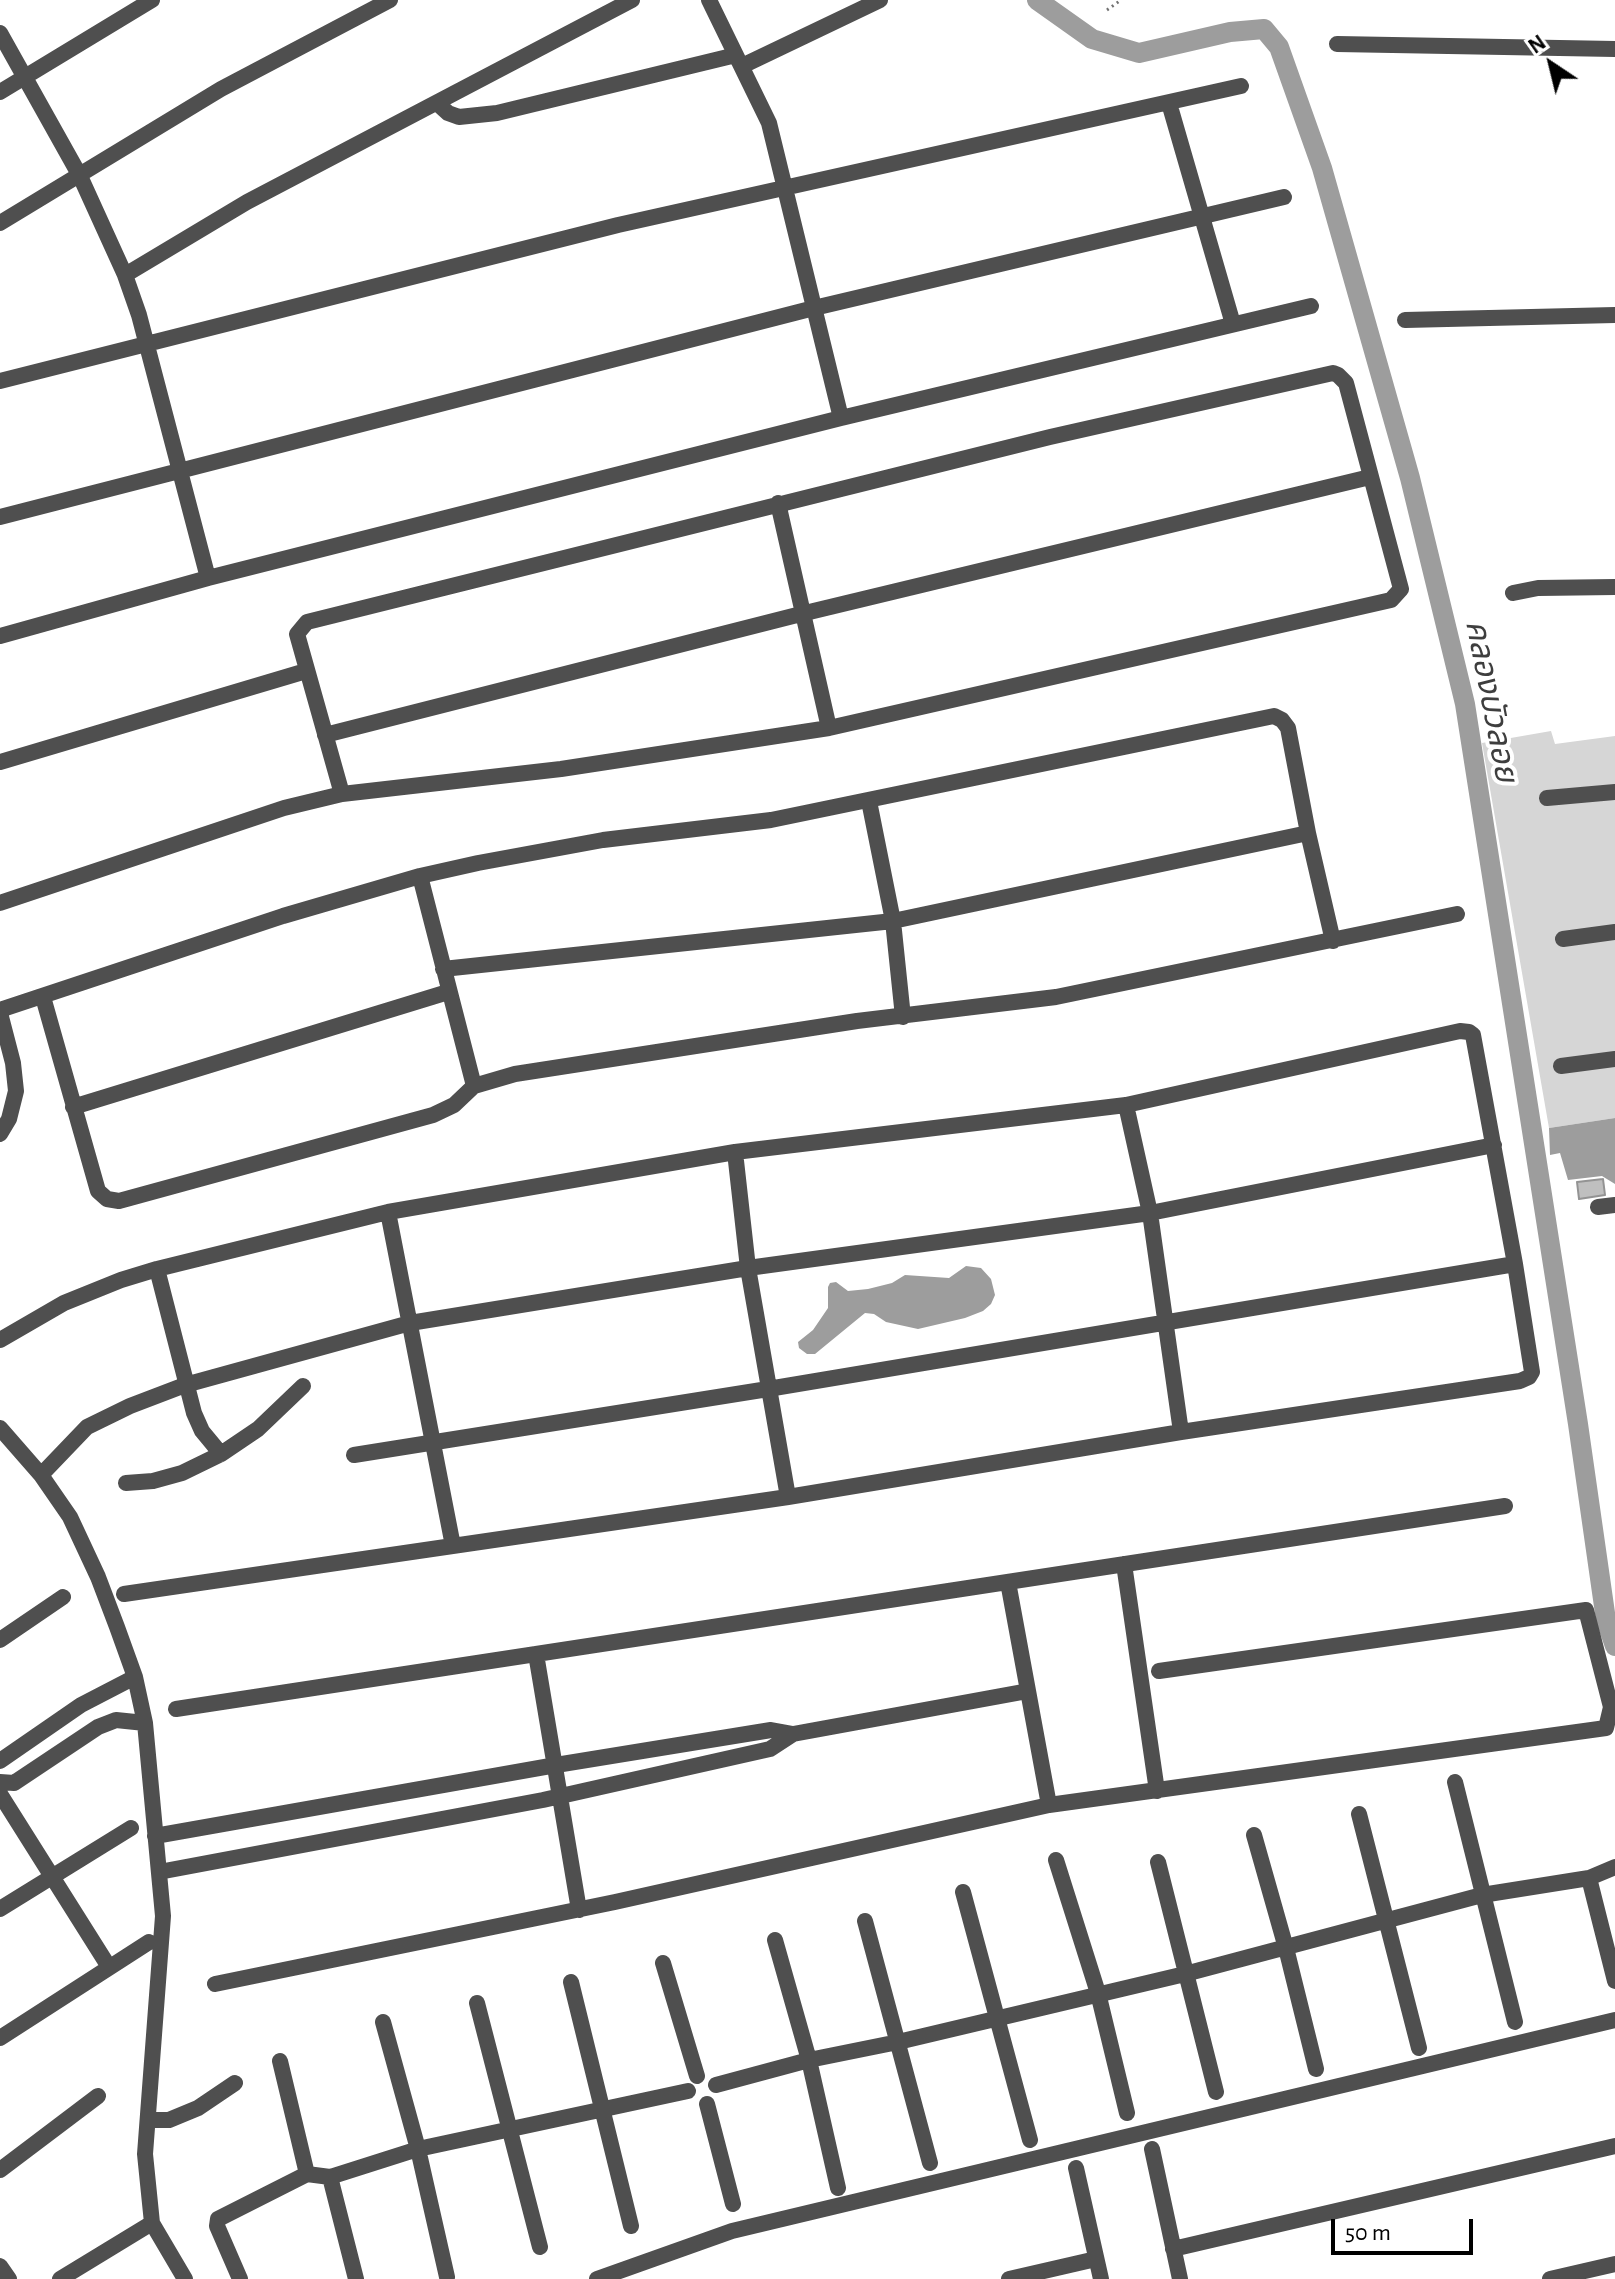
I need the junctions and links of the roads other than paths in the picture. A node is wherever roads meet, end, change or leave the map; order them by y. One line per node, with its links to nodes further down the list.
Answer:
1 (152, 0): 10 (street)
2 (390, 0): 15 (street)
3 (632, 0): 13 (street)
4 (709, 0): 9 (street)
5 (880, 0): 9 (street)
6 (0, 33): 10 (street)
7 (1337, 44): 8 (street)
8 (1615, 49)
9 (739, 61): 13 (street); 16 (street)
10 (25, 77): 12 (street); 15 (street)
11 (1241, 86): 14 (street)
12 (0, 92)
13 (437, 103): 20 (street)
14 (1169, 103): 16 (street); 18 (street)
15 (80, 176): 19 (street); 20 (street)
16 (786, 187): 22 (street); 26 (street)
17 (1284, 197): 18 (street)
18 (1203, 215): 22 (street); 25 (street)
19 (0, 223)
20 (125, 275): 26 (street)
21 (1311, 306): 25 (street)
22 (814, 308): 28 (street); 29 (street)
23 (1615, 315): 24 (street)
24 (1405, 320)
25 (1233, 324): 28 (street)
26 (146, 343): 27 (street); 29 (street)
27 (0, 381)
28 (841, 418): 33 (street)
29 (180, 471): 32 (street); 33 (street)
30 (1370, 477): 31 (street); 36 (street); 39 (street)
31 (778, 503): 36 (street); 38 (street)
32 (0, 517)
33 (208, 578): 37 (street)
34 (1615, 587): 35 (street)
35 (1513, 593)
36 (801, 614): 39 (street); 40 (street)
37 (0, 636)
38 (306, 671): 40 (street); 41 (street)
39 (829, 728): 43 (street)
40 (325, 735): 43 (street)
41 (0, 762)
42 (1615, 792): 44 (street)
43 (342, 794): 48 (street)
44 (1547, 798)
45 (869, 801): 46 (street); 47 (street); 50 (street)
46 (1308, 833): 50 (street); 53 (street)
47 (420, 876): 54 (street); 56 (street)
48 (0, 903)
49 (1457, 914): 53 (street)
50 (893, 921): 54 (street); 58 (street)
51 (1615, 932): 52 (street)
52 (1563, 939)
53 (1333, 941): 58 (street)
54 (443, 969): 55 (street)
55 (448, 992): 61 (street); 63 (street)
56 (43, 997): 57 (street); 63 (street)
57 (0, 1012): 64 (street)
58 (903, 1017): 61 (street)
59 (1615, 1059): 60 (street)
60 (1561, 1066)
61 (474, 1086): 63 (street)
62 (1126, 1105): 65 (street); 66 (street); 68 (street)
63 (73, 1107)
64 (0, 1134)
65 (1494, 1145): 68 (street); 69 (street)
66 (735, 1152): 67 (street); 70 (street)
67 (388, 1212): 71 (street); 72 (street)
68 (1150, 1213): 70 (street); 73 (street)
69 (1515, 1264): 73 (street); 79 (street)
70 (748, 1268): 72 (street); 77 (street)
71 (157, 1269): 74 (street); 75 (street)
72 (410, 1323): 75 (street); 80 (street)
73 (1165, 1323): 77 (street); 79 (street)
74 (0, 1340)
75 (185, 1385): 81 (street); 83 (street)
76 (303, 1386): 81 (street)
77 (768, 1389): 80 (street); 85 (street)
78 (0, 1428): 83 (street)
79 (1181, 1432): 85 (street)
80 (433, 1441): 82 (street); 87 (street)
81 (221, 1454): 84 (street)
82 (354, 1455)
83 (41, 1475): 95 (street)
84 (126, 1483)
85 (788, 1497): 87 (street)
86 (1505, 1506): 88 (street)
87 (453, 1546): 90 (street)
88 (1124, 1564): 89 (street); 104 (street)
89 (1008, 1582): 93 (street); 96 (street)
90 (124, 1594)
91 (63, 1597): 92 (street)
92 (0, 1640)
93 (536, 1654): 97 (street); 101 (street)
94 (1159, 1671): 104 (street)
95 (135, 1677): 98 (street); 100 (street)
96 (1028, 1691): 99 (street); 107 (street)
97 (176, 1709)
98 (145, 1723): 102 (street); 111 (street)
99 (793, 1734): 101 (street); 106 (street)
100 (0, 1761)
101 (556, 1765): 106 (street); 111 (street)
102 (0, 1782)
103 (1455, 1782): 119 (street)
104 (1157, 1791): 107 (street)
105 (0, 1794): 116 (street)
106 (561, 1796): 115 (street); 121 (street)
107 (1049, 1805): 121 (street)
108 (1359, 1814): 123 (street)
109 (131, 1828): 116 (street)
110 (1254, 1835): 126 (street)
111 (155, 1836): 115 (street)
112 (1056, 1860): 133 (street)
113 (1158, 1862): 129 (street)
114 (1615, 1867): 117 (street)
115 (159, 1872): 154 (street)
116 (52, 1876): 120 (street); 128 (street)
117 (1589, 1878): 119 (street); 130 (street)
118 (963, 1892): 135 (street)
119 (1482, 1895): 123 (street); 138 (street)
120 (0, 1909)
121 (579, 1910): 132 (street)
122 (865, 1921): 140 (street)
123 (1386, 1921): 126 (street); 141 (street)
124 (775, 1940): 142 (street)
125 (149, 1942): 128 (street)
126 (1286, 1948): 129 (street); 144 (street)
127 (663, 1963): 145 (street)
128 (109, 1967): 139 (street)
129 (1185, 1974): 133 (street); 149 (street)
130 (1615, 1981)
131 (571, 1982): 152 (street)
132 (215, 1984)
133 (1098, 1993): 135 (street); 153 (street)
134 (477, 2003): 155 (street)
135 (998, 2018): 140 (street); 156 (street)
136 (1615, 2020): 180 (street)
137 (383, 2022): 158 (street)
138 (1515, 2022)
139 (0, 2038)
140 (898, 2042): 142 (street); 160 (street)
141 (1419, 2048)
142 (809, 2060): 147 (street); 165 (street)
143 (280, 2061): 163 (street)
144 (1316, 2069)
145 (697, 2076): 147 (street); 148 (street)
146 (235, 2083): 154 (street)
147 (716, 2085): 151 (street)
148 (688, 2091): 151 (street); 152 (street)
149 (1216, 2092)
150 (98, 2096): 162 (street)
151 (707, 2104): 166 (street)
152 (603, 2111): 155 (street); 168 (street)
153 (1127, 2113)
154 (148, 2120): 167 (street)
155 (510, 2129): 158 (street); 169 (street)
156 (1030, 2140)
157 (1615, 2146): 170 (street)
158 (418, 2149): 164 (street); 174 (street)
159 (1152, 2149): 170 (street)
160 (930, 2163)
161 (1076, 2168): 171 (street)
162 (0, 2170)
163 (307, 2174): 164 (street); 178 (street)
164 (330, 2177): 179 (street)
165 (838, 2188)
166 (733, 2204)
167 (152, 2223): 176 (street); 177 (street)
168 (631, 2226)
169 (540, 2247)
170 (1173, 2249): 183 (street)
171 (1096, 2259): 181 (street); 182 (street)
172 (1615, 2264): 184 (street)
173 (0, 2266): 175 (street)
174 (447, 2277)
175 (9, 2279)
176 (60, 2279)
177 (185, 2279)
178 (240, 2279)
179 (356, 2279)
180 (597, 2279)
181 (1009, 2279)
182 (1101, 2279)
183 (1180, 2279)
184 (1550, 2279)

